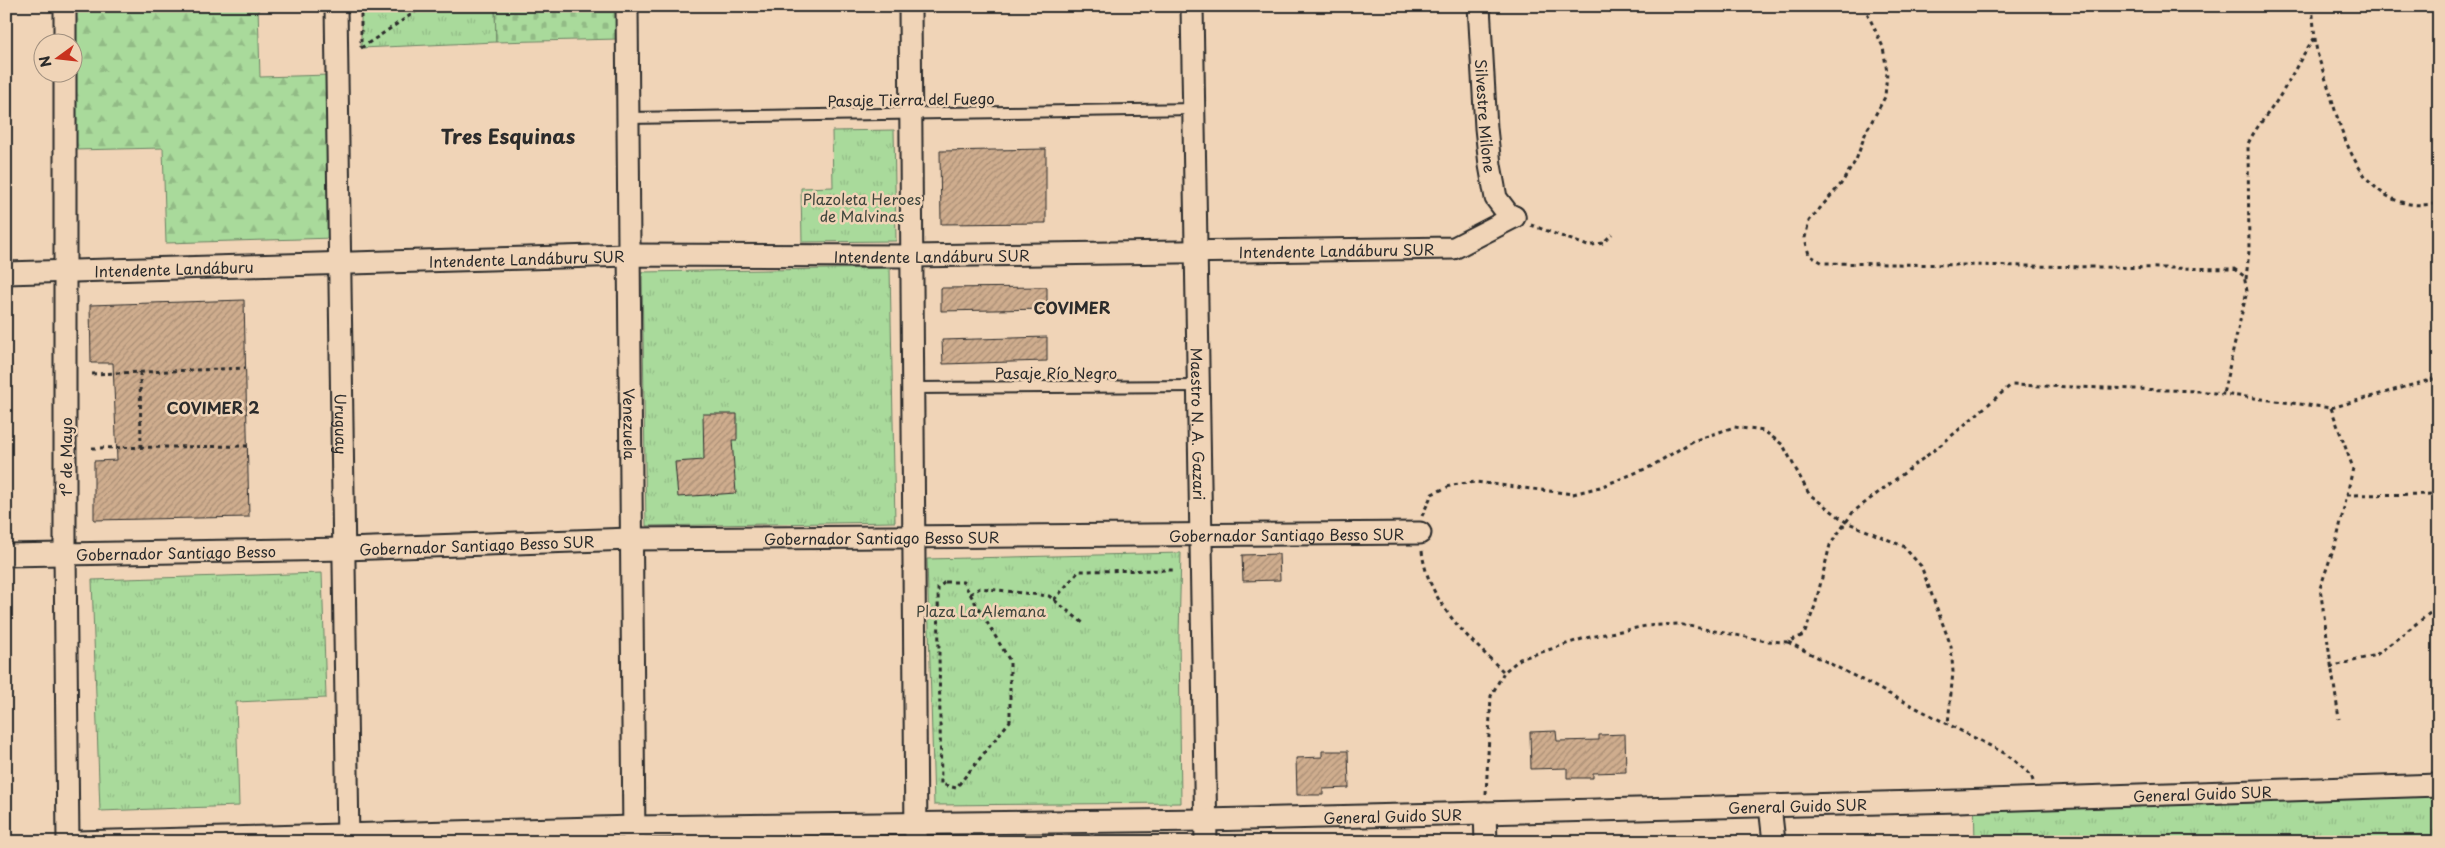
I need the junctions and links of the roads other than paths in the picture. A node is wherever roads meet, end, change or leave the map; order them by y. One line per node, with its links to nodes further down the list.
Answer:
1 (65, 6): 7 (street)
2 (336, 6): 16 (street, Uruguay)
3 (627, 6): 11 (street, Venezuela)
4 (910, 6): 10 (street)
5 (1192, 6): 9 (street, Maestro N. A. Gazari)
6 (1479, 6): 12 (street, Silvestre Milone)
7 (65, 32)
8 (65, 82): 17 (street, 1º de Mayo)
9 (1195, 109): 10 (lane, Pasaje Tierra del Fuego); 13 (street, Maestro N. A. Gazari)
10 (911, 114): 11 (lane, Pasaje Tierra del Fuego); 15 (street)
11 (628, 118): 14 (street, Venezuela)
12 (1514, 217): 13 (street, Intendente Landáburu SUR)
13 (1197, 253): 15 (street, Intendente Landáburu SUR); 19 (street, Maestro N. A. Gazari)
14 (628, 255): 15 (street, Intendente Landáburu SUR); 16 (street, Intendente Landáburu SUR); 24 (street, Venezuela)
15 (912, 256): 20 (street)
16 (341, 264): 17 (street, Intendente Landáburu); 25 (street, Uruguay)
17 (66, 272): 18 (street, Intendente Landáburu); 26 (street, 1º de Mayo)
18 (6, 273)
19 (1199, 386): 20 (lane, Pasaje Río Negro); 22 (street, Maestro N. A. Gazari)
20 (913, 388): 23 (street)
21 (1420, 533): 22 (street, Gobernador Santiago Besso SUR)
22 (1201, 534): 23 (street, Gobernador Santiago Besso SUR); 31 (street, Maestro N. A. Gazari)
23 (914, 536): 24 (street, Gobernador Santiago Besso SUR); 32 (street)
24 (631, 539): 25 (street, Gobernador Santiago Besso SUR); 33 (street, Venezuela)
25 (345, 549): 26 (street, Gobernador Santiago Besso); 34 (street, Uruguay)
26 (65, 554): 27 (street, Gobernador Santiago Besso); 35 (street, 1º de Mayo)
27 (6, 555)
28 (2439, 785): 29 (street, General Guido SUR)
29 (1770, 806): 30 (street, General Guido SUR); 39 (street)
30 (1485, 813): 31 (street, General Guido SUR); 38 (street)
31 (1206, 820): 32 (street, General Guido SUR); 37 (street, Maestro N. A. Gazari)
32 (916, 833): 33 (street, General Guido SUR)
33 (634, 834): 34 (street, General Guido SUR)
34 (348, 838): 36 (street, General Guido SUR)
35 (68, 842)
36 (77, 842)
37 (1206, 842)
38 (1486, 842)
39 (1774, 842)

